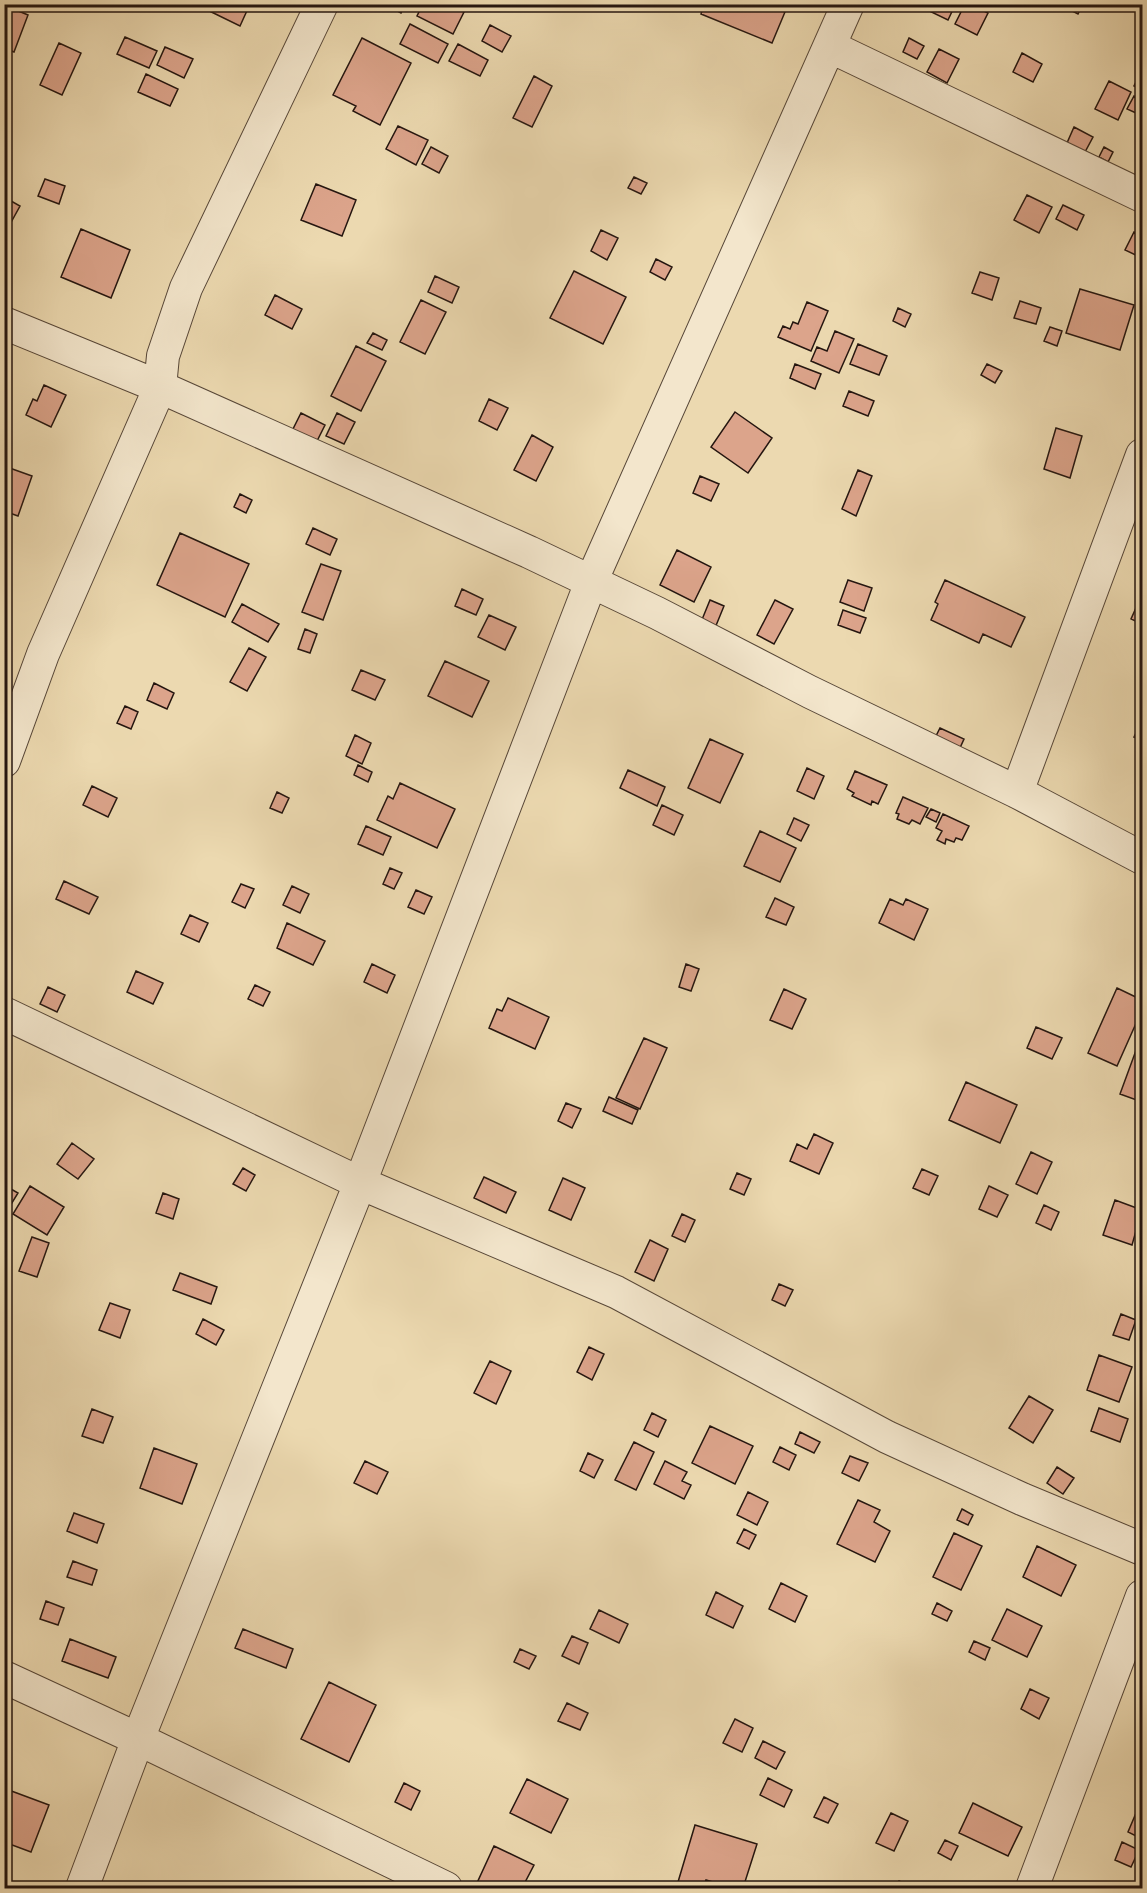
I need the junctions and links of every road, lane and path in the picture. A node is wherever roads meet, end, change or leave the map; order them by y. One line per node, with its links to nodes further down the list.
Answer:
1 (322, 4): 6 (street)
2 (848, 4): 3 (street)
3 (831, 47): 4 (street); 8 (street)
4 (1143, 196)
5 (4, 323): 6 (street)
6 (160, 387): 8 (street); 9 (street)
7 (1143, 454): 10 (street)
8 (591, 582): 10 (street); 13 (street)
9 (4, 761)
10 (1017, 792): 11 (street)
11 (1143, 858)
12 (4, 1013): 13 (street)
13 (360, 1183): 14 (street); 17 (street)
14 (1143, 1549)
15 (1143, 1596): 20 (street)
16 (4, 1677): 17 (street)
17 (138, 1739): 18 (street); 19 (street)
18 (82, 1888)
19 (446, 1888)
20 (1032, 1888)

